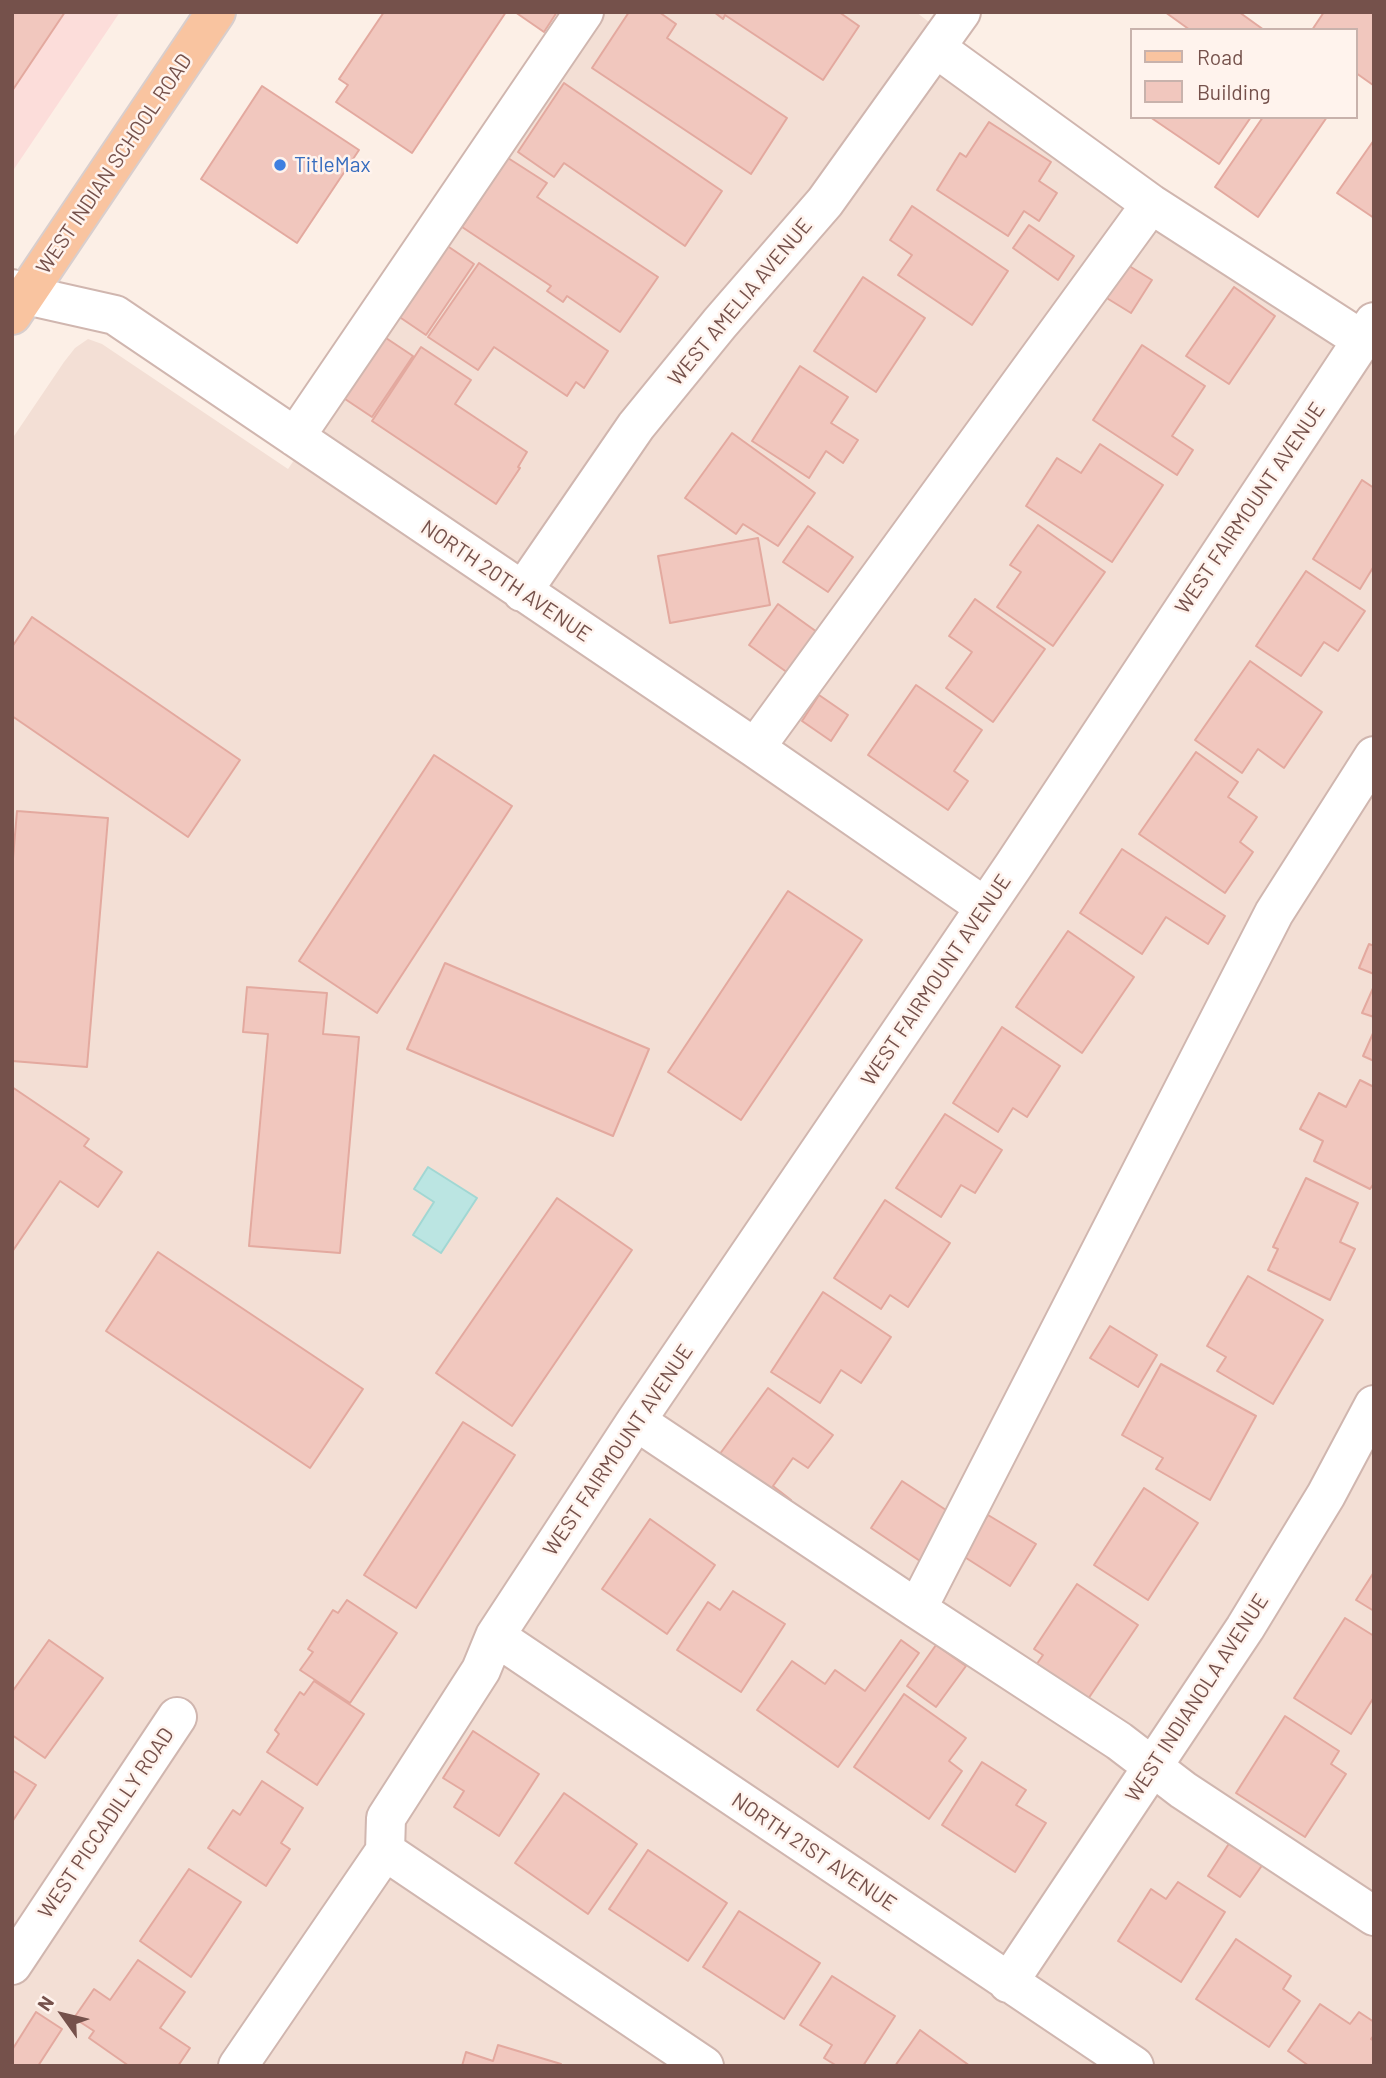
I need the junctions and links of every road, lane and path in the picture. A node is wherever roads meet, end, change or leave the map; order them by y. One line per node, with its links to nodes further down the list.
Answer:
1 (216, 12): 5 (main road, WEST INDIAN SCHOOL ROAD)
2 (584, 12): 7 (street)
3 (947, 24): 4 (street); 8 (street, WEST AMELIA AVENUE)
4 (1151, 204): 6 (street); 9 (street)
5 (17, 300): 7 (street, NORTH 20TH AVENUE)
6 (1368, 331): 11 (street, WEST FAIRMOUNT AVENUE)
7 (295, 437): 8 (street, NORTH 20TH AVENUE)
8 (522, 592): 9 (street, NORTH 20TH AVENUE)
9 (755, 748): 11 (street, NORTH 20TH AVENUE)
10 (1374, 756): 14 (street)
11 (985, 907): 13 (street, WEST FAIRMOUNT AVENUE)
12 (1374, 1405): 17 (street, WEST INDIANOLA AVENUE)
13 (636, 1421): 14 (street); 15 (street, WEST FAIRMOUNT AVENUE)
14 (917, 1609): 17 (street)
15 (495, 1636): 18 (street, WEST FAIRMOUNT AVENUE); 21 (street, NORTH 21ST AVENUE)
16 (177, 1717): 20 (street, WEST PICCADILLY ROAD)
17 (1152, 1766): 19 (street); 21 (street, WEST INDIANOLA AVENUE)
18 (385, 1851): 22 (street); 23 (street)
19 (1372, 1911)
20 (12, 1965)
21 (1008, 1983): 24 (street, NORTH 21ST AVENUE)
22 (238, 2066)
23 (704, 2066)
24 (1134, 2066)

